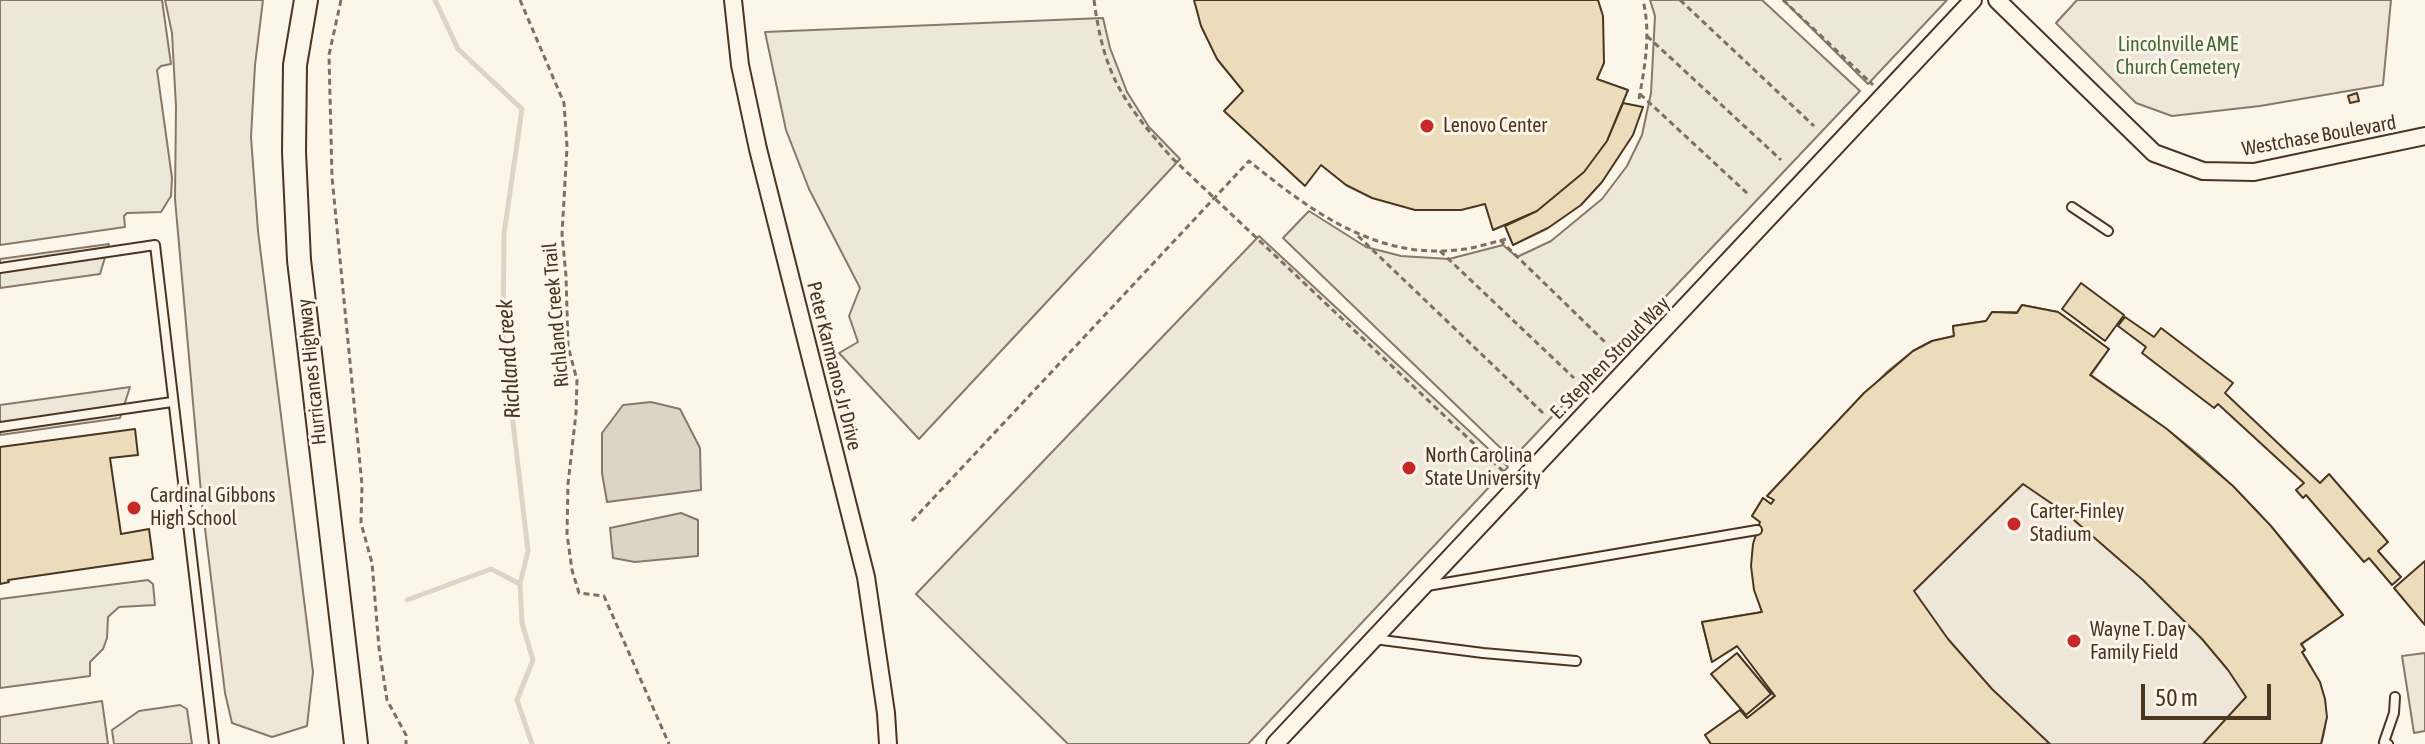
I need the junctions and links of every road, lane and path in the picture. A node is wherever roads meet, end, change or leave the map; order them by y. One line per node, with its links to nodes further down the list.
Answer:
1 (306, 0): 39 (main road, Hurricanes Highway)
2 (341, 0): 40 (path)
3 (520, 0): 41 (path, Richland Creek Trail)
4 (733, 0): 42 (street, Peter Karmanos Jr Drive)
5 (1094, 0): 17 (path)
6 (1643, 0): 11 (path)
7 (1680, 0): 13 (path)
8 (1783, 0): 12 (path)
9 (1973, 0): 33 (street, E. Stephen Stroud Way)
10 (1997, 0): 14 (street, Westchase Boulevard)
11 (1647, 36): 15 (path); 16 (path)
12 (1873, 85)
13 (1814, 126)
14 (2425, 136)
15 (1781, 160)
16 (1748, 194)
17 (1215, 198): 20 (path); 30 (path); 31 (path)
18 (2072, 207): 19 (lane)
19 (2108, 231)
20 (1355, 233): 23 (path); 28 (path)
21 (1507, 239): 22 (path)
22 (1500, 240): 23 (path); 25 (path)
23 (1440, 251): 26 (path)
24 (0, 268): 27 (lane)
25 (1607, 344)
26 (1574, 378)
27 (172, 402): 29 (lane); 38 (lane)
28 (1543, 413)
29 (0, 427)
30 (1506, 474)
31 (912, 521)
32 (1757, 530): 33 (lane)
33 (1421, 588): 34 (street, E. Stephen Stroud Way)
34 (1373, 639): 35 (lane); 43 (street, E. Stephen Stroud Way)
35 (1576, 661)
36 (2395, 697): 37 (lane)
37 (2385, 743)
38 (214, 744)
39 (356, 744)
40 (406, 744)
41 (669, 744)
42 (888, 744)
43 (1275, 744)

